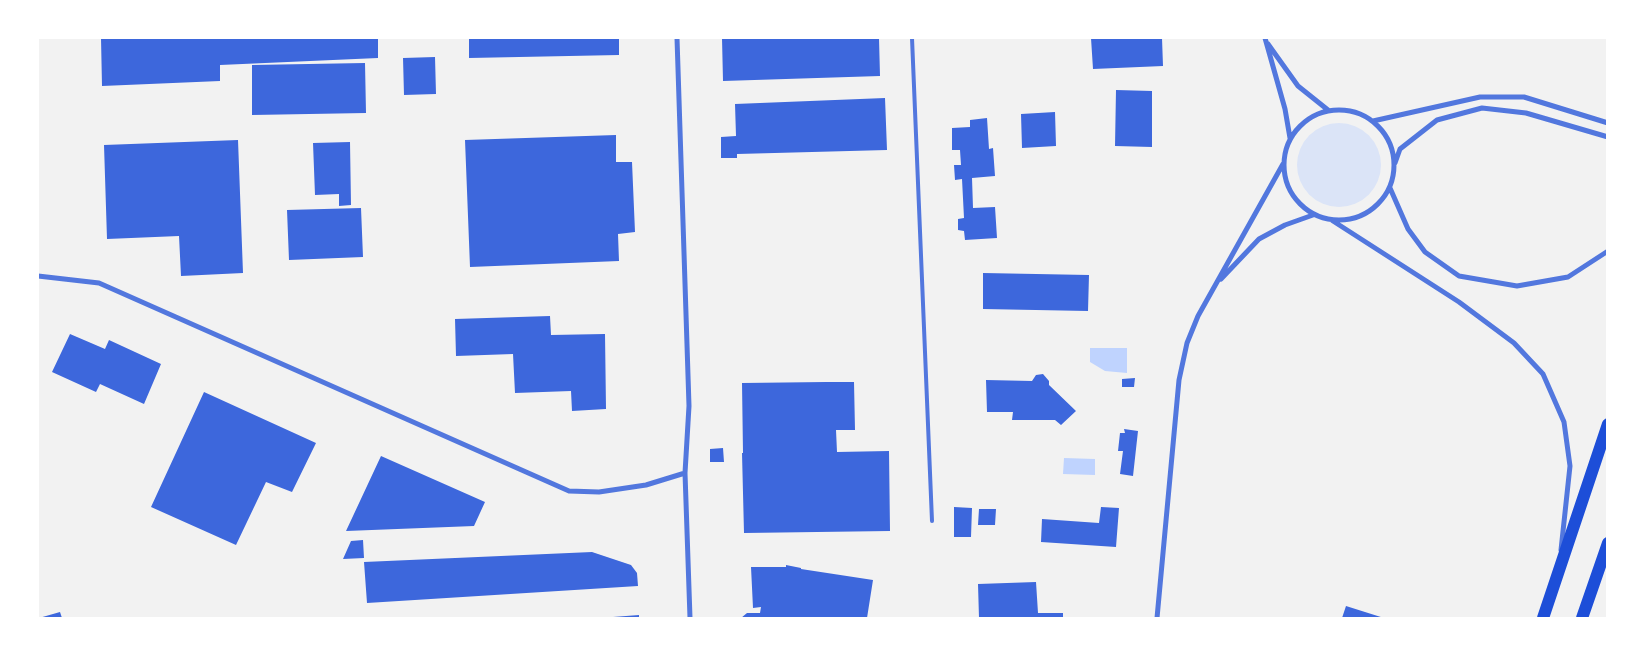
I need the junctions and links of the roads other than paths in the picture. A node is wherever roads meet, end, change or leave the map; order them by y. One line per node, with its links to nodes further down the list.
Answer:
1 (677, 38): 18 (street)
2 (912, 38): 19 (lane)
3 (1266, 40): 4 (street); 8 (street)
4 (1328, 110): 5 (street); 8 (street)
5 (1373, 121): 6 (street); 9 (street)
6 (1608, 123)
7 (1608, 137): 9 (street)
8 (1290, 138): 10 (street)
9 (1394, 163): 11 (street)
10 (1283, 164): 12 (street); 16 (street)
11 (1390, 188): 13 (street); 14 (street)
12 (1313, 215): 13 (street); 16 (street)
13 (1333, 221): 21 (street)
14 (1608, 251)
15 (38, 276): 18 (street)
16 (1216, 285): 23 (street)
17 (1608, 424): 21 (main road)
18 (685, 473): 22 (street)
19 (932, 521)
20 (1608, 543): 25 (main road)
21 (1558, 572): 24 (main road)
22 (690, 618)
23 (1156, 618)
24 (1543, 618)
25 (1582, 618)

